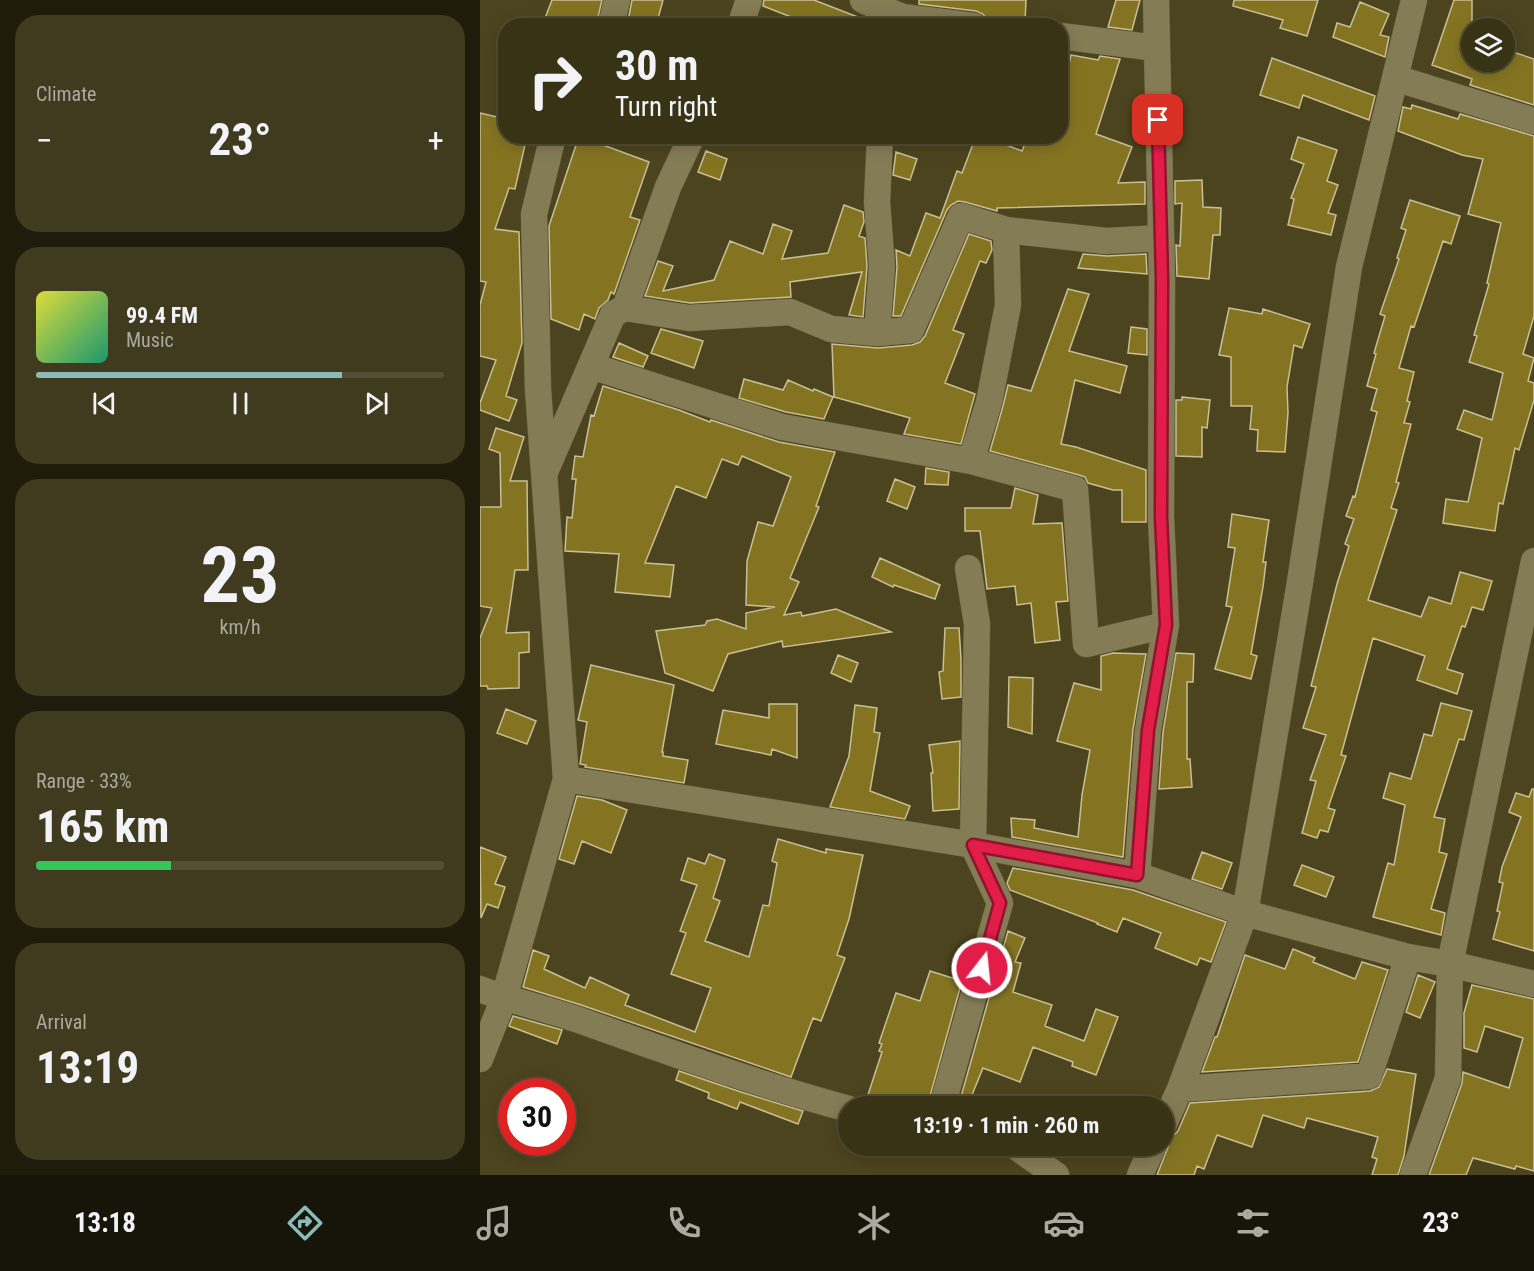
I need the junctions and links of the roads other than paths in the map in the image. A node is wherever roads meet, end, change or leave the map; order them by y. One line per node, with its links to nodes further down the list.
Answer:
1 (617, 0): 6 (street)
2 (749, 0): 7 (street)
3 (863, 0): 8 (street)
4 (1156, 0): 10 (street)
5 (1414, 0): 11 (street)
6 (612, 18)
7 (743, 18)
8 (895, 18)
9 (1068, 37): 10 (street)
10 (1157, 48): 17 (street)
11 (1395, 78): 12 (street); 29 (street)
12 (1534, 121)
13 (551, 144): 22 (street)
14 (688, 144): 18 (street)
15 (880, 144): 19 (street)
16 (1006, 230): 17 (street); 19 (street); 21 (street)
17 (1161, 238): 25 (street)
18 (625, 308): 19 (street); 20 (street)
19 (877, 333)
20 (591, 366): 21 (street); 22 (street)
21 (971, 461): 25 (street)
22 (544, 475): 26 (street)
23 (1534, 561): 31 (street)
24 (968, 568): 27 (street)
25 (1166, 625): 28 (street)
26 (566, 779): 27 (street); 34 (street)
27 (973, 845): 28 (street); 37 (street)
28 (1137, 875): 29 (street)
29 (1245, 913): 30 (street); 36 (street)
30 (1408, 957): 31 (street); 36 (street)
31 (1450, 964): 32 (street); 44 (street)
32 (1534, 984)
33 (480, 989): 34 (street)
34 (504, 998): 35 (street); 39 (street)
35 (480, 1059)
36 (1180, 1089): 38 (street)
37 (951, 1096)
38 (1174, 1102)
39 (838, 1106)
40 (1029, 1156): 42 (street)
41 (1149, 1156): 43 (street)
42 (1056, 1175)
43 (1140, 1175)
44 (1413, 1175)

